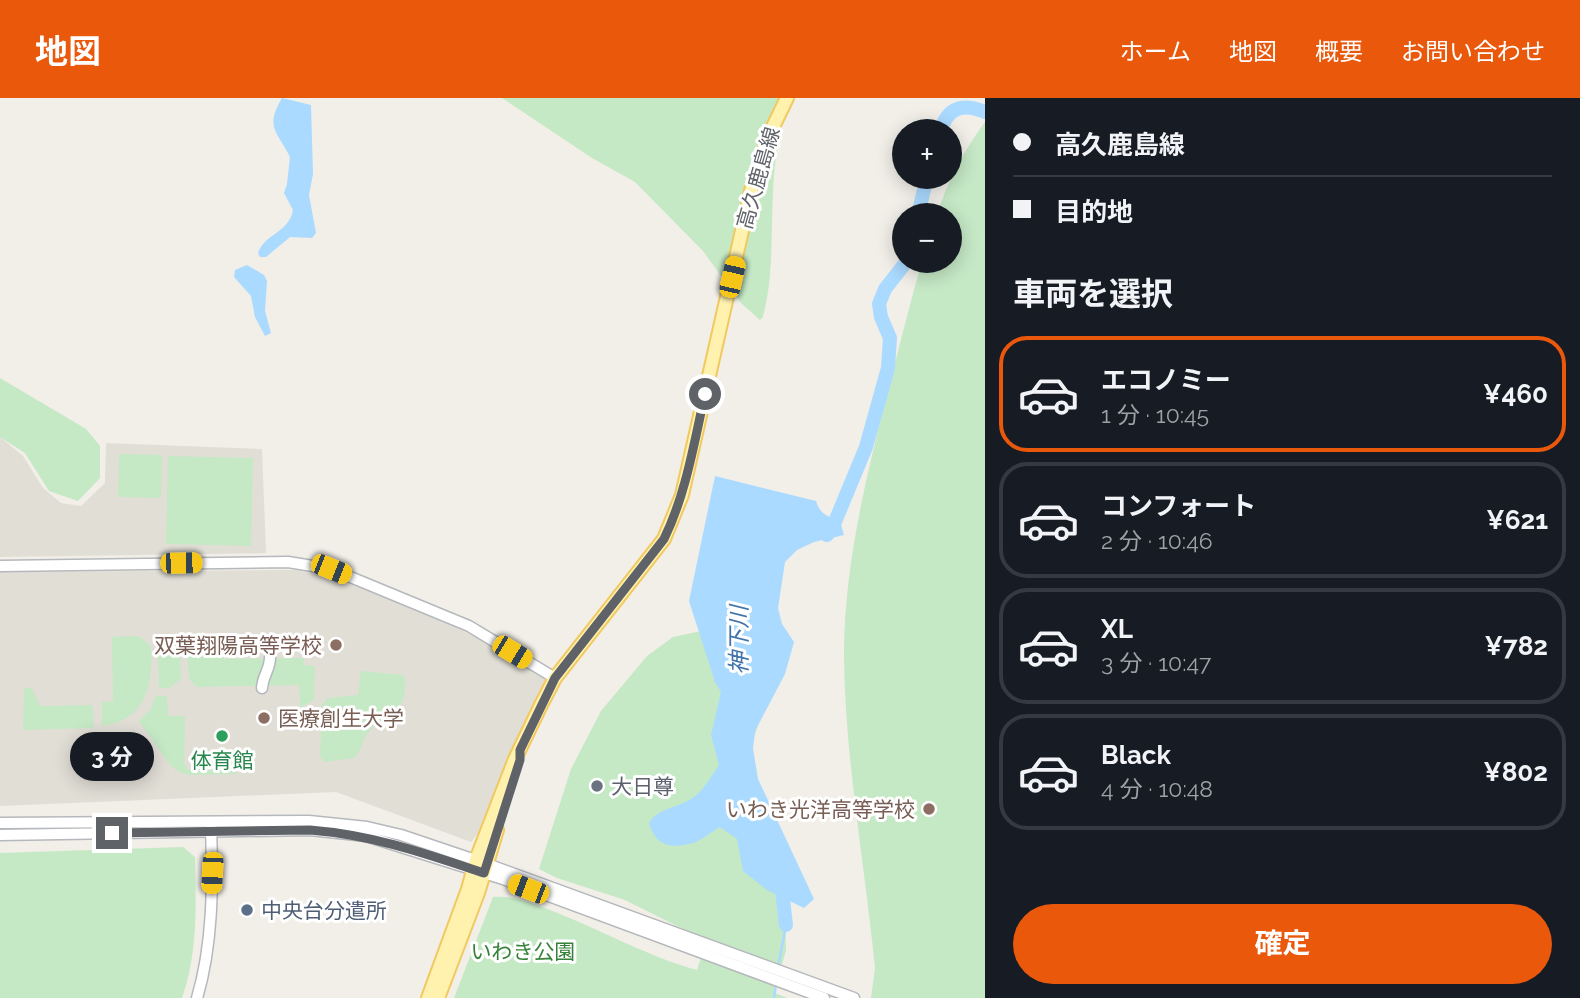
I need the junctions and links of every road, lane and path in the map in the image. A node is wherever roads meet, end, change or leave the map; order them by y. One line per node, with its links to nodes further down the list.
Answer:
1 (787, 98): 4 (main road, 高久鹿島線)
2 (0, 566): 4 (street)
3 (270, 658): 5 (street)
4 (555, 678): 9 (main road, 高久鹿島線)
5 (262, 688)
6 (0, 823): 7 (street)
7 (211, 827): 8 (street); 9 (street); 10 (street)
8 (0, 835)
9 (480, 867): 11 (main road, 高久鹿島線); 12 (main road, 高久鹿島線); 13 (street); 14 (street)
10 (197, 998)
11 (428, 998)
12 (439, 998)
13 (824, 998)
14 (854, 998)

